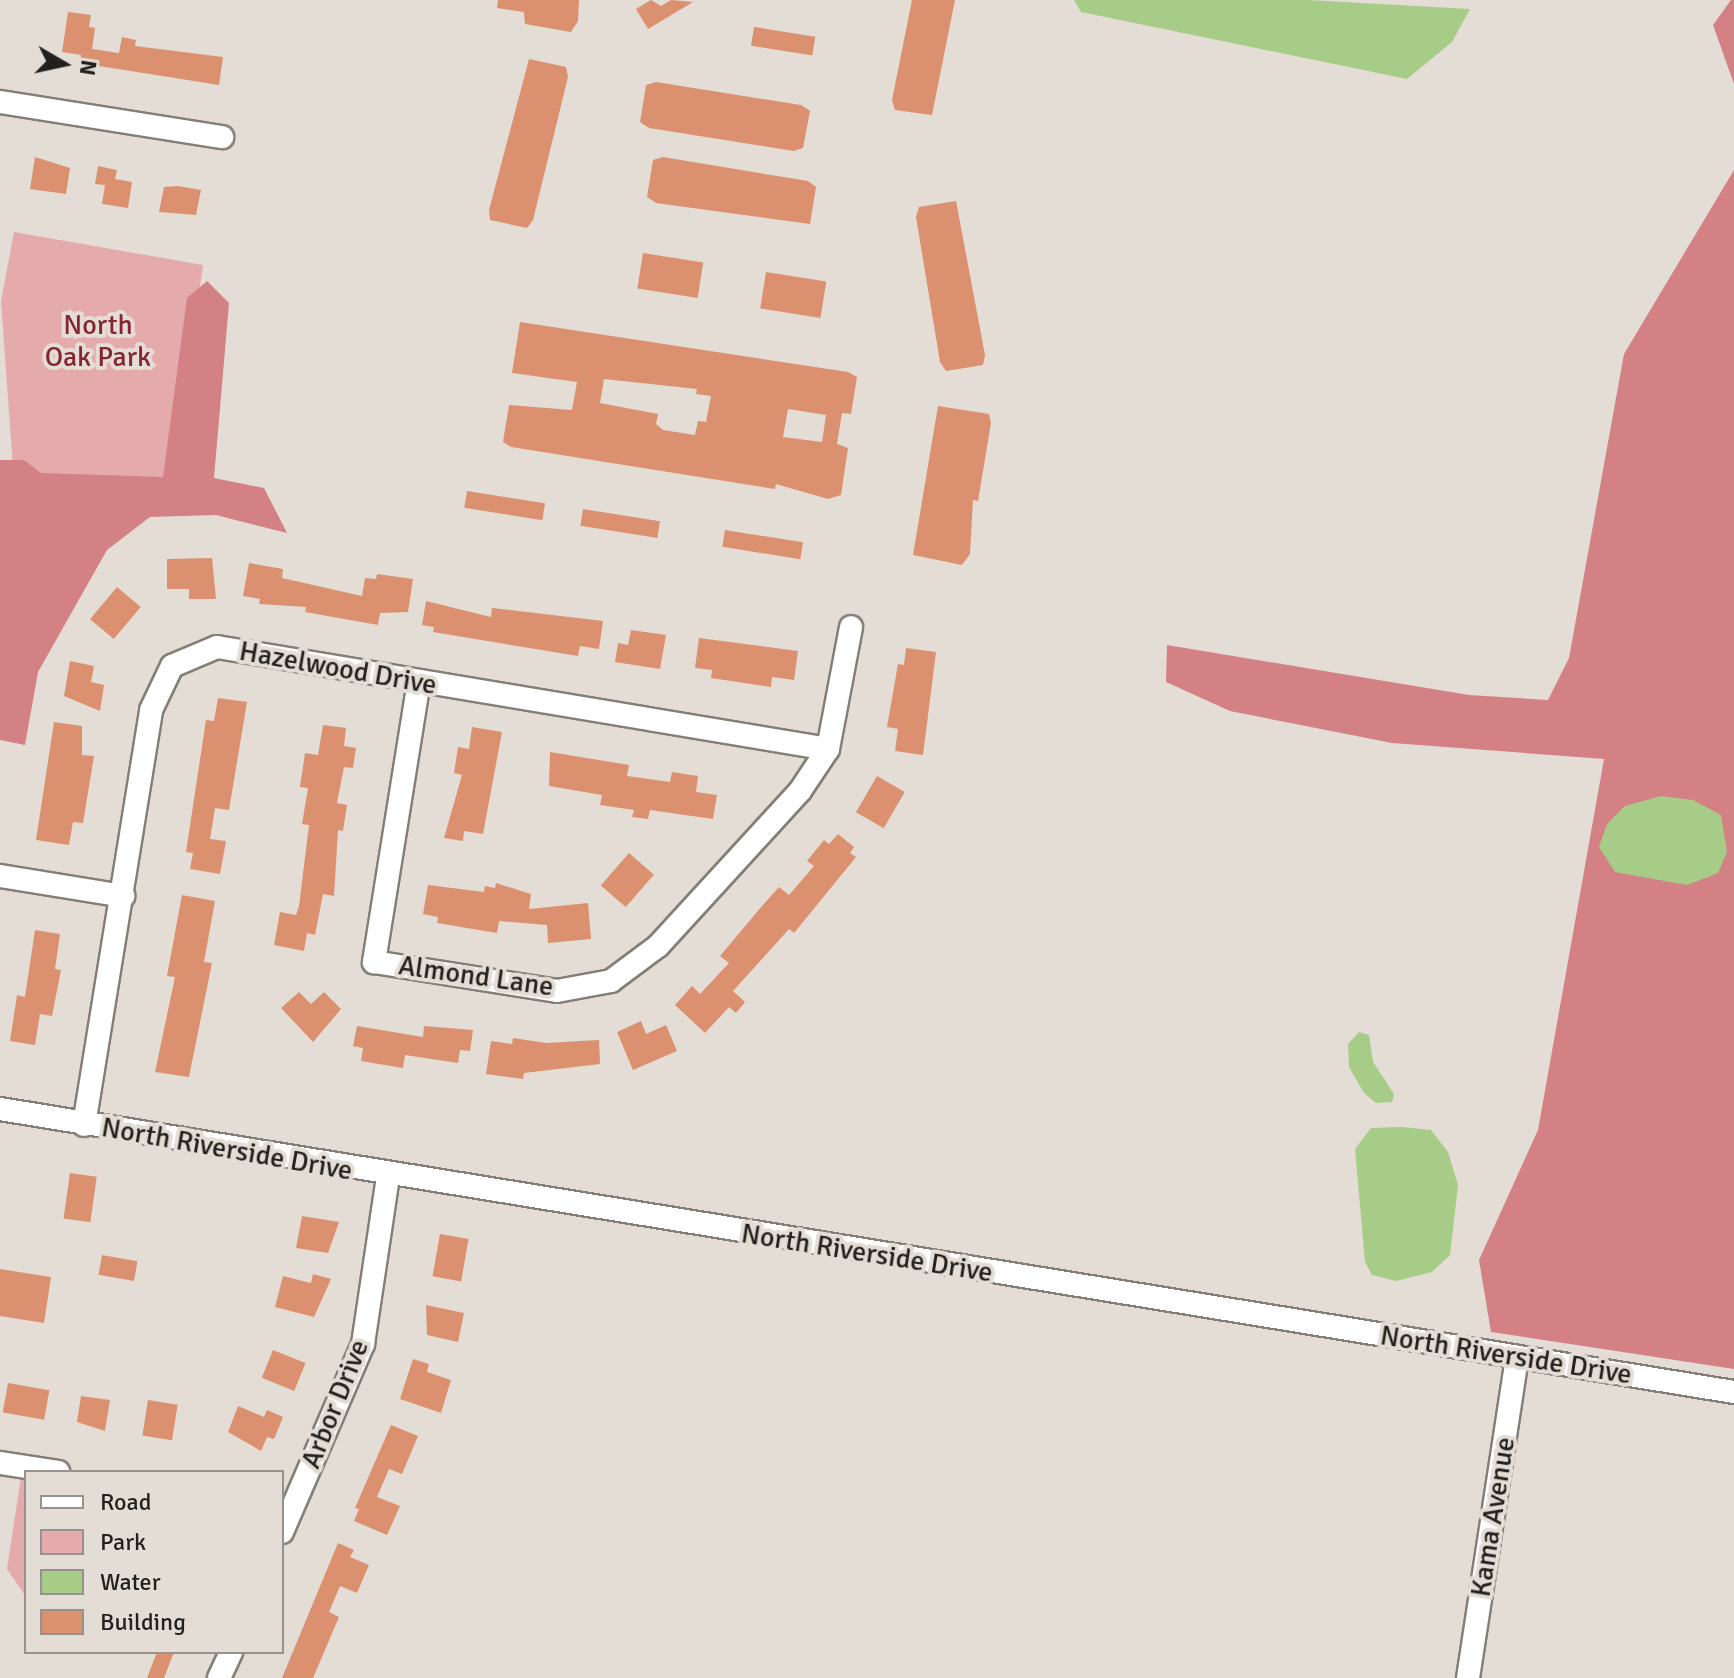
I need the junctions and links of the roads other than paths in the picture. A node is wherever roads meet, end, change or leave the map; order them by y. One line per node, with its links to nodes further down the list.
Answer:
1 (0, 102): 2 (street)
2 (222, 137)
3 (851, 627): 5 (street, Almond Lane)
4 (419, 681): 5 (street, Hazelwood Drive); 5 (street, Almond Lane); 7 (street, Hazelwood Drive)
5 (828, 749)
6 (0, 876): 7 (street)
7 (123, 896): 9 (street, Hazelwood Drive)
8 (0, 1109): 9 (street, North Riverside Drive)
9 (84, 1125): 10 (street, North Riverside Drive)
10 (388, 1176): 11 (street, North Riverside Drive); 15 (street, Arbor Drive)
11 (1517, 1357): 12 (street, North Riverside Drive); 18 (street, Kama Avenue)
12 (1734, 1392)
13 (0, 1463): 14 (street)
14 (45, 1470)
15 (284, 1522)
16 (230, 1654): 17 (street)
17 (219, 1678)
18 (1468, 1678)

